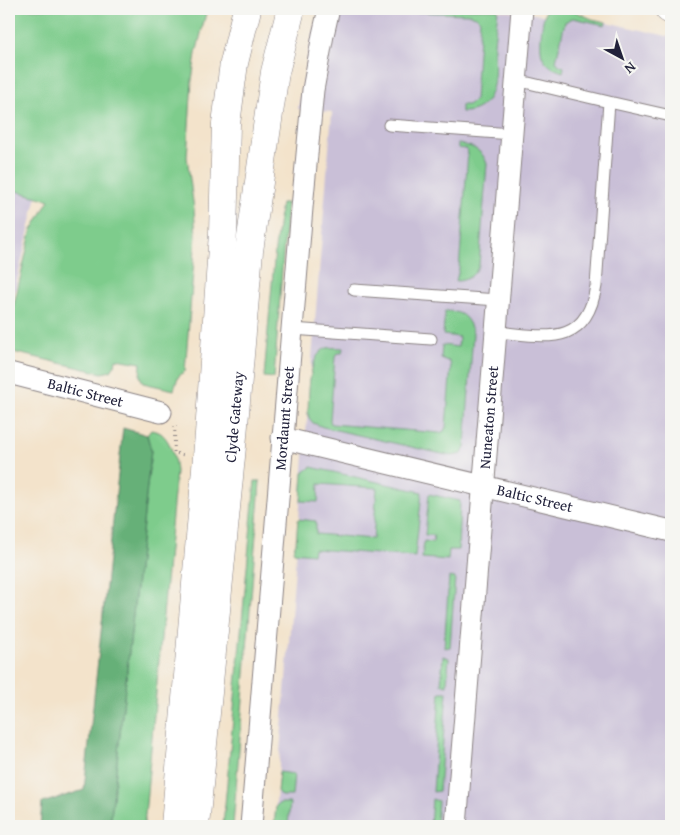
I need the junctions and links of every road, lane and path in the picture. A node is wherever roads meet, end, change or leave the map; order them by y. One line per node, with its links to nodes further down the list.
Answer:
1 (247, 9): 20 (main road, Clyde Gateway)
2 (290, 9): 21 (main road, Clyde Gateway)
3 (522, 9): 5 (street, Nuneaton Street)
4 (328, 12): 12 (street, Mordaunt Street)
5 (516, 80): 6 (lane); 9 (street, Nuneaton Street)
6 (609, 102): 7 (lane); 13 (lane)
7 (671, 116)
8 (389, 125): 9 (lane)
9 (512, 134): 11 (street, Nuneaton Street)
10 (354, 290): 11 (lane)
11 (498, 300): 13 (street, Nuneaton Street)
12 (292, 330): 14 (lane); 17 (street, Mordaunt Street)
13 (496, 332): 18 (street, Nuneaton Street)
14 (431, 339)
15 (9, 373): 16 (street, Baltic Street)
16 (161, 412)
17 (282, 438): 18 (street, Baltic Street); 22 (street, Mordaunt Street)
18 (484, 485): 19 (street, Baltic Street); 23 (street, Nuneaton Street)
19 (671, 531)
20 (175, 826)
21 (195, 826)
22 (251, 826)
23 (456, 826)

